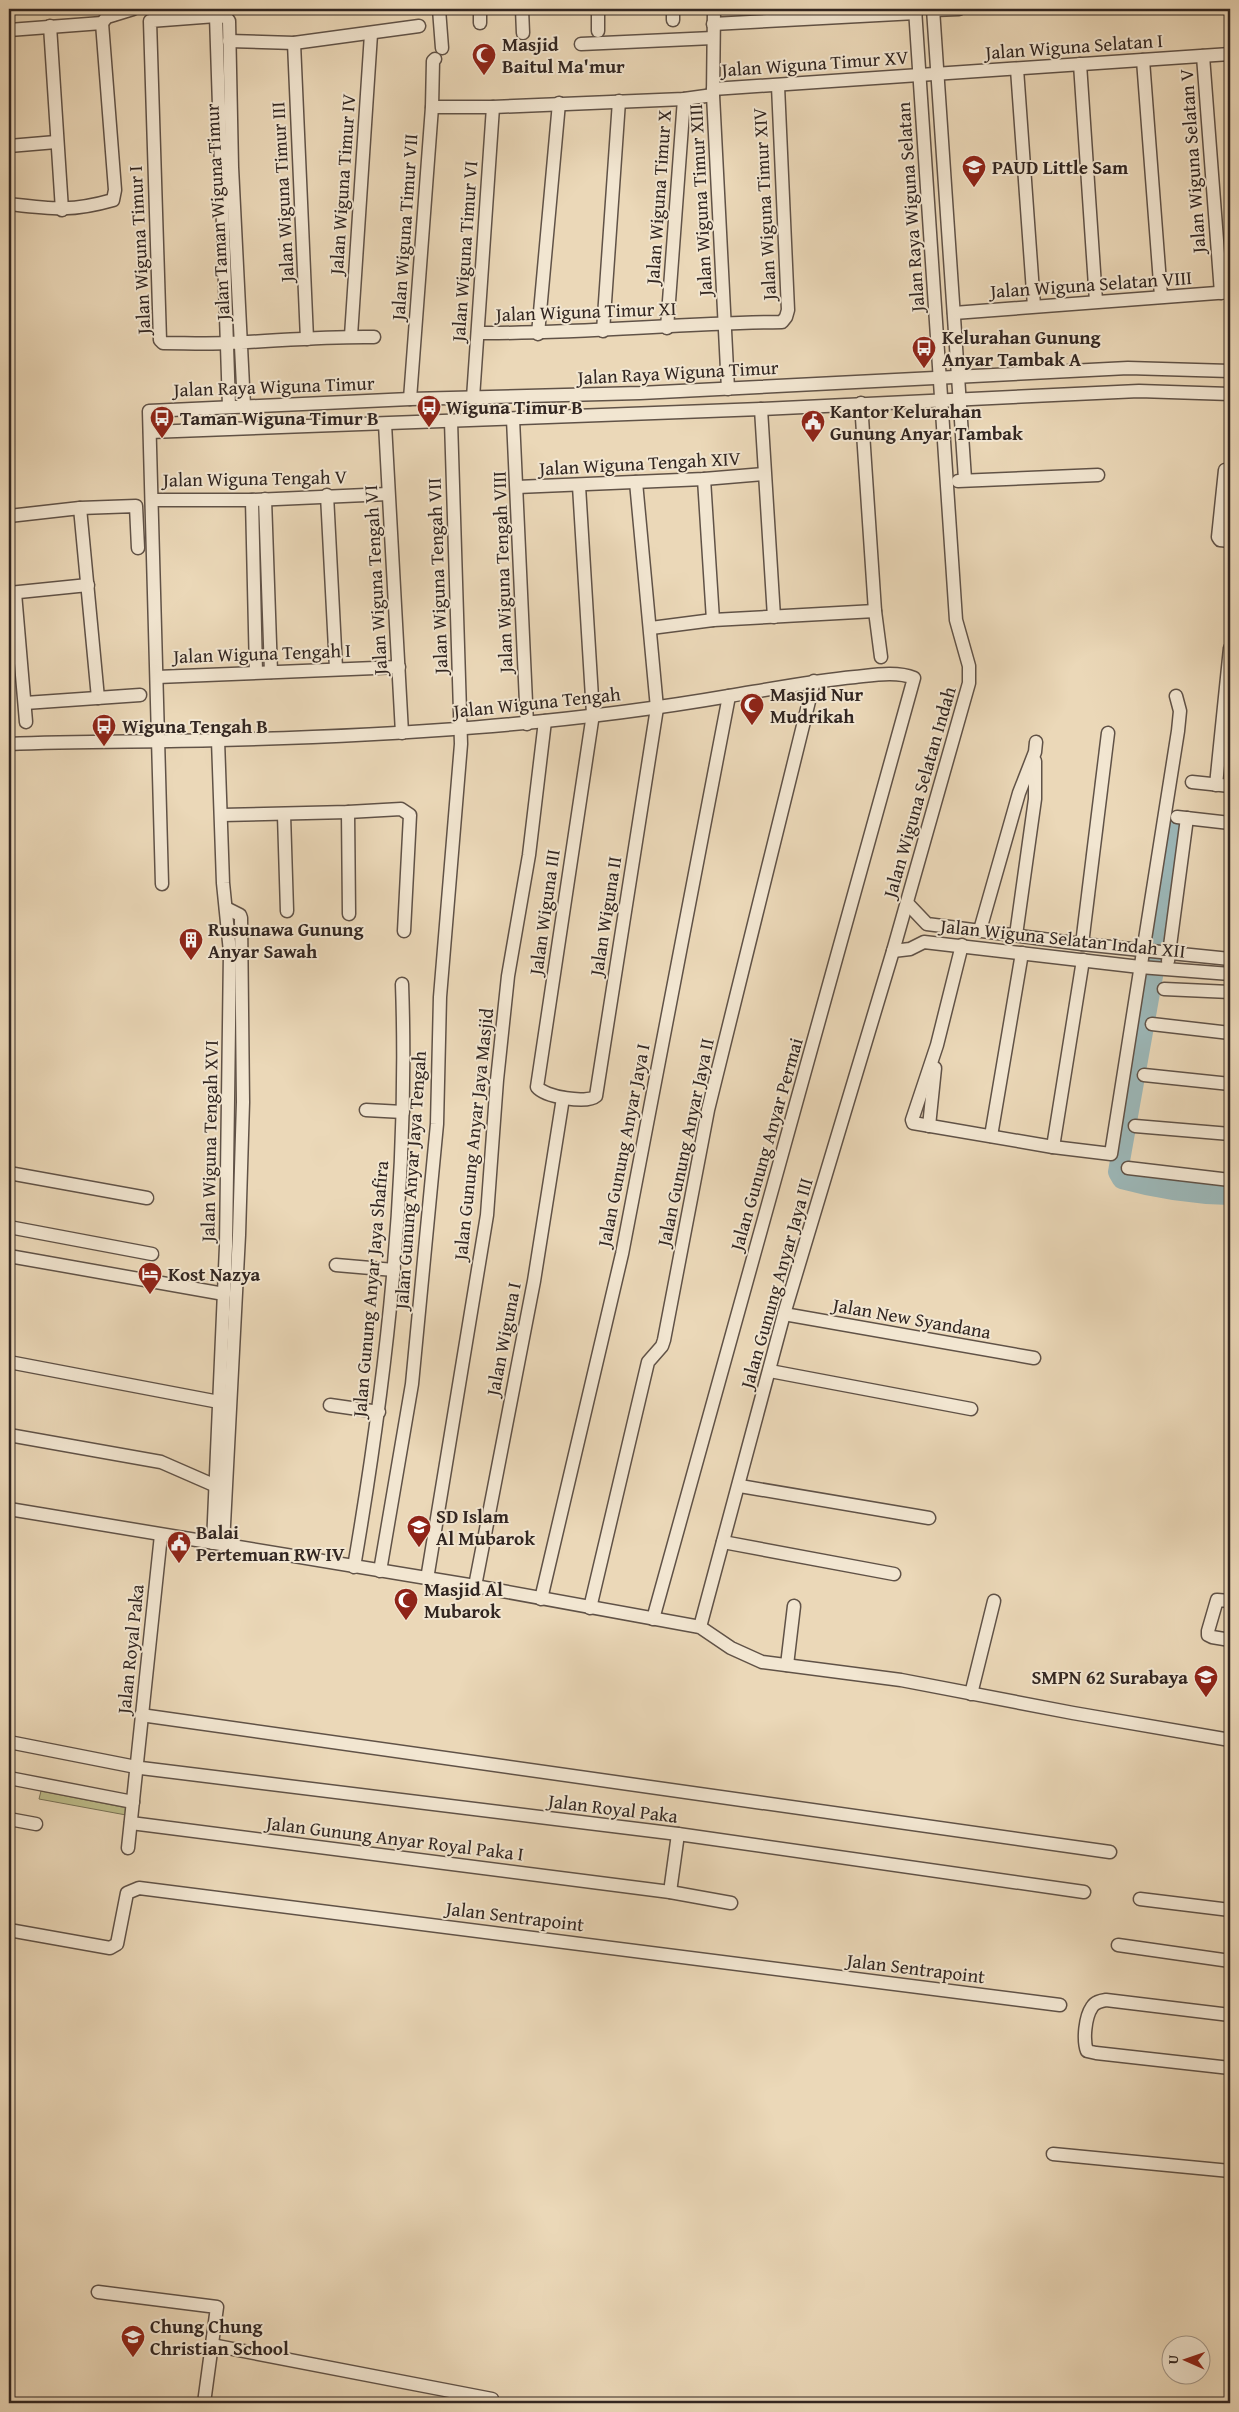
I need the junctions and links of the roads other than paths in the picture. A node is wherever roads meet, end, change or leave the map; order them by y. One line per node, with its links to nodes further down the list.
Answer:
1 (133, 9): 10 (street)
2 (439, 9): 24 (street)
3 (480, 9): 12 (street)
4 (522, 9): 18 (street)
5 (598, 9): 17 (street)
6 (714, 9): 13 (street, Jalan Wiguna Timur XIII)
7 (933, 9): 8 (street); 31 (street, Jalan Raya Wiguna Selatan)
8 (959, 9)
9 (915, 11): 13 (street); 32 (street, Jalan Raya Wiguna Selatan)
10 (105, 16): 14 (street); 44 (street)
11 (221, 16): 21 (street, Jalan Taman Wiguna Timur); 42 (street, Jalan Taman Wiguna Timur); 59 (street, Jalan Wiguna Timur I)
12 (480, 24)
13 (713, 24): 20 (street, Jalan Wiguna Timur XIII)
14 (50, 26): 16 (street); 40 (street)
15 (419, 26): 19 (street)
16 (9, 30)
17 (598, 31)
18 (523, 33)
19 (371, 34): 22 (street); 55 (street, Jalan Wiguna Timur IV)
20 (713, 38): 23 (street); 34 (street, Jalan Wiguna Timur XIII)
21 (229, 41): 22 (street); 42 (street, Jalan Taman Wiguna Timur)
22 (294, 43): 57 (street, Jalan Wiguna Timur III)
23 (581, 44)
24 (442, 48)
25 (1230, 54): 26 (street, Jalan Wiguna Selatan I)
26 (1203, 56): 28 (street, Jalan Wiguna Selatan I); 45 (street, Jalan Wiguna Selatan V)
27 (435, 59): 38 (street, Jalan Wiguna Timur VII)
28 (1143, 60): 29 (street, Jalan Wiguna Selatan I); 46 (street)
29 (1080, 64): 30 (street, Jalan Wiguna Selatan I); 47 (street)
30 (1017, 69): 31 (street, Jalan Wiguna Selatan I); 48 (street)
31 (937, 74): 32 (street, Jalan Wiguna Selatan I); 49 (street, Jalan Raya Wiguna Selatan)
32 (920, 75): 33 (street, Jalan Wiguna Timur XV); 62 (street, Jalan Raya Wiguna Selatan)
33 (778, 86): 34 (street, Jalan Wiguna Timur XV); 50 (street, Jalan Wiguna Timur XIV)
34 (714, 92): 35 (street, Jalan Wiguna Timur XV); 50 (street, Jalan Wiguna Timur XIII)
35 (684, 99): 36 (street, Jalan Wiguna Timur XV); 51 (street, Jalan Wiguna Timur X)
36 (619, 101): 37 (street, Jalan Wiguna Timur XV); 52 (street)
37 (559, 103): 39 (street, Jalan Wiguna Timur XV); 54 (street)
38 (432, 107): 39 (street, Jalan Wiguna Timur XV); 67 (street, Jalan Wiguna Timur VII)
39 (493, 107): 53 (street, Jalan Wiguna Timur VI)
40 (56, 142): 41 (street); 44 (street)
41 (9, 146)
42 (227, 167): 58 (street, Jalan Taman Wiguna Timur); 59 (street, Jalan Taman Wiguna Timur)
43 (9, 204): 44 (street)
44 (62, 210)
45 (1226, 293): 46 (street, Jalan Wiguna Selatan VIII)
46 (1160, 296): 47 (street, Jalan Wiguna Selatan VIII)
47 (1096, 302): 48 (street, Jalan Wiguna Selatan VIII)
48 (1034, 306): 49 (street, Jalan Wiguna Selatan VIII)
49 (954, 313): 61 (street, Jalan Raya Wiguna Selatan)
50 (726, 322): 51 (street, Jalan Wiguna Timur XI); 63 (street, Jalan Wiguna Timur XIII)
51 (667, 328): 52 (street, Jalan Wiguna Timur XI)
52 (603, 331): 54 (street, Jalan Wiguna Timur XI)
53 (478, 333): 54 (street, Jalan Wiguna Timur XI); 66 (street, Jalan Wiguna Timur VI)
54 (538, 334)
55 (351, 336): 56 (street, Jalan Wiguna Timur I); 57 (street, Jalan Wiguna Timur I)
56 (374, 337)
57 (307, 339): 58 (street, Jalan Wiguna Timur I)
58 (242, 342): 59 (street, Jalan Wiguna Timur I); 71 (street, Jalan Taman Wiguna Timur)
59 (227, 344): 70 (street, Jalan Taman Wiguna Timur)
60 (1230, 371): 61 (street, Jalan Raya Wiguna Timur)
61 (959, 376): 62 (street, Jalan Raya Wiguna Timur); 69 (street, Jalan Raya Wiguna Selatan)
62 (940, 377): 63 (street, Jalan Raya Wiguna Timur); 68 (street, Jalan Raya Wiguna Selatan)
63 (728, 389): 64 (street, Jalan Raya Wiguna Timur)
64 (640, 393): 66 (street, Jalan Raya Wiguna Timur); 74 (street)
65 (1230, 394): 69 (street, Jalan Raya Wiguna Timur)
66 (473, 398): 67 (street, Jalan Raya Wiguna Timur)
67 (410, 399): 71 (street, Jalan Raya Wiguna Timur)
68 (941, 400): 69 (street, Jalan Raya Wiguna Timur); 72 (street, Jalan Raya Wiguna Timur); 85 (street, Jalan Raya Wiguna Selatan)
69 (960, 400): 83 (street, Jalan Raya Wiguna Selatan)
70 (229, 406): 71 (street, Jalan Raya Wiguna Timur); 78 (street, Jalan Raya Wiguna Timur)
71 (244, 406)
72 (862, 408): 73 (street, Jalan Raya Wiguna Timur); 98 (street)
73 (761, 410): 74 (street, Jalan Raya Wiguna Timur); 80 (street)
74 (641, 414): 75 (street, Jalan Raya Wiguna Timur)
75 (513, 419): 76 (street, Jalan Raya Wiguna Timur); 87 (street, Jalan Wiguna Tengah VIII)
76 (450, 421): 77 (street, Jalan Raya Wiguna Timur); 124 (street, Jalan Wiguna Tengah VII)
77 (385, 424): 78 (street, Jalan Raya Wiguna Timur); 88 (street, Jalan Wiguna Tengah VI)
78 (150, 432): 91 (street, Jalan Raya Wiguna Timur)
79 (1225, 470): 94 (street)
80 (764, 474): 82 (street, Jalan Wiguna Tengah XIV); 99 (street)
81 (1098, 475): 83 (street)
82 (704, 479): 84 (street, Jalan Wiguna Tengah XIV); 100 (street)
83 (965, 480): 85 (street)
84 (636, 482): 86 (street, Jalan Wiguna Tengah XIV); 101 (street)
85 (948, 483): 102 (street, Jalan Raya Wiguna Selatan)
86 (579, 486): 87 (street, Jalan Wiguna Tengah XIV); 120 (street)
87 (517, 487): 123 (street, Jalan Wiguna Tengah VIII)
88 (388, 494): 89 (street, Jalan Wiguna Tengah V); 105 (street, Jalan Wiguna Tengah VI)
89 (327, 495): 90 (street, Jalan Wiguna Tengah V); 107 (street)
90 (258, 499): 91 (street, Jalan Wiguna Tengah V); 109 (street); 110 (street)
91 (153, 500): 111 (street, Jalan Raya Wiguna Timur)
92 (80, 508): 93 (street); 95 (street); 96 (street)
93 (9, 516)
94 (1230, 541)
95 (138, 548)
96 (88, 585): 97 (street); 117 (street)
97 (12, 593): 106 (street)
98 (876, 610): 99 (street); 104 (street)
99 (774, 617): 100 (street)
100 (713, 620): 101 (street)
101 (650, 628): 119 (street)
102 (960, 642): 138 (street, Jalan Wiguna Selatan Indah)
103 (1230, 648): 131 (street)
104 (881, 657)
105 (398, 667): 107 (street, Jalan Wiguna Tengah I); 125 (street, Jalan Wiguna Tengah VI)
106 (22, 668): 108 (street); 118 (street)
107 (336, 668): 110 (street, Jalan Wiguna Tengah I)
108 (9, 669)
109 (256, 672): 110 (street, Jalan Wiguna Tengah I); 111 (street, Jalan Wiguna Tengah I)
110 (271, 672)
111 (157, 677): 127 (street, Jalan Raya Wiguna Timur)
112 (914, 680): 113 (street, Jalan Wiguna Tengah); 210 (street, Jalan Gunung Anyar Permai)
113 (814, 681): 115 (street, Jalan Wiguna Tengah); 209 (street, Jalan Gunung Anyar Jaya II)
114 (140, 696): 117 (street)
115 (729, 696): 119 (street, Jalan Wiguna Tengah); 205 (street, Jalan Gunung Anyar Jaya I)
116 (1176, 696): 150 (street)
117 (98, 698): 118 (street)
118 (25, 704): 122 (street)
119 (657, 708): 120 (street, Jalan Wiguna Tengah); 166 (street, Jalan Wiguna II)
120 (593, 714): 121 (street, Jalan Wiguna Tengah); 166 (street, Jalan Wiguna III)
121 (545, 721): 123 (street, Jalan Wiguna Tengah); 203 (street, Jalan Gunung Anyar Jaya Masjid)
122 (26, 722)
123 (527, 724): 124 (street, Jalan Wiguna Tengah)
124 (462, 729): 125 (street, Jalan Wiguna Tengah); 201 (street, Jalan Gunung Anyar Jaya Tengah)
125 (402, 733): 128 (street, Jalan Wiguna Tengah)
126 (1108, 733): 147 (street)
127 (158, 740): 128 (street, Jalan Wiguna Tengah); 129 (street, Jalan Wiguna Tengah); 137 (street)
128 (218, 740): 135 (street, Jalan Wiguna Tengah XVI)
129 (9, 744)
130 (1192, 782): 131 (street)
131 (1216, 785): 132 (street)
132 (1230, 786)
133 (348, 812): 134 (street); 141 (street); 144 (street)
134 (284, 814): 135 (street); 140 (street)
135 (222, 816): 139 (street, Jalan Wiguna Tengah XVI)
136 (1230, 823): 152 (street)
137 (162, 884)
138 (907, 903): 142 (street, Jalan Wiguna Selatan Indah XII); 149 (street, Jalan Wiguna Selatan Indah)
139 (226, 908): 183 (street, Jalan Wiguna Tengah XVI); 199 (street)
140 (287, 911)
141 (349, 914)
142 (927, 924): 143 (street, Jalan Wiguna Selatan Indah XII); 146 (street)
143 (980, 930): 145 (street, Jalan Wiguna Selatan Indah XII); 145 (street)
144 (404, 931)
145 (1016, 935): 147 (street, Jalan Wiguna Selatan Indah XII)
146 (924, 942): 148 (street, Jalan Wiguna Selatan Indah XII); 149 (street, Jalan Wiguna Selatan Indah XII)
147 (1082, 944): 150 (street, Jalan Wiguna Selatan Indah XII)
148 (962, 945): 151 (street, Jalan Wiguna Selatan Indah XII); 163 (street)
149 (893, 951): 184 (street, Jalan Gunung Anyar Jaya III)
150 (1145, 951): 152 (street, Jalan Wiguna Selatan Indah XII); 155 (street)
151 (1022, 953): 154 (street, Jalan Wiguna Selatan Indah XII); 172 (street)
152 (1165, 953): 153 (street, Jalan Wiguna Selatan Indah XII); 156 (street)
153 (1230, 959)
154 (1083, 960): 155 (street, Jalan Wiguna Selatan Indah XII); 173 (street)
155 (1143, 967): 156 (street, Jalan Wiguna Selatan Indah XII); 173 (street)
156 (1164, 968): 157 (street, Jalan Wiguna Selatan Indah XII)
157 (1230, 974)
158 (402, 984): 168 (street, Jalan Gunung Anyar Jaya Shafira)
159 (1164, 989): 160 (street)
160 (1230, 992)
161 (1152, 1024): 162 (street)
162 (1230, 1033)
163 (937, 1045): 169 (street); 169 (street)
164 (1144, 1075): 165 (street)
165 (1230, 1084)
166 (562, 1098): 204 (street, Jalan Wiguna I)
167 (366, 1110): 168 (street)
168 (403, 1112): 182 (street, Jalan Gunung Anyar Jaya Shafira)
169 (929, 1126): 172 (street)
170 (1135, 1126): 171 (street)
171 (1230, 1134)
172 (991, 1136): 173 (street)
173 (1053, 1147)
174 (1128, 1168): 176 (street)
175 (9, 1173): 177 (street)
176 (1230, 1180)
177 (148, 1198)
178 (9, 1227): 179 (street)
179 (152, 1254)
180 (9, 1256): 183 (street)
181 (336, 1265): 182 (street)
182 (394, 1270): 191 (street, Jalan Gunung Anyar Jaya Shafira)
183 (224, 1294): 188 (street, Jalan Wiguna Tengah XVI)
184 (784, 1314): 185 (street, Jalan New Syandana); 187 (street, Jalan Gunung Anyar Jaya III)
185 (1034, 1358)
186 (9, 1362): 188 (street)
187 (770, 1371): 190 (street); 194 (street, Jalan Gunung Anyar Jaya III)
188 (219, 1402): 193 (street, Jalan Wiguna Tengah XVI)
189 (330, 1405): 191 (street)
190 (971, 1409)
191 (378, 1412): 200 (street, Jalan Gunung Anyar Jaya Shafira)
192 (9, 1435): 193 (street)
193 (216, 1486): 199 (street, Jalan Wiguna Tengah XVI)
194 (740, 1486): 196 (street); 198 (street, Jalan Gunung Anyar Jaya III)
195 (9, 1509): 197 (street)
196 (929, 1518)
197 (161, 1535): 199 (street); 215 (street, Jalan Royal Paka)
198 (723, 1542): 202 (street); 211 (street, Jalan Gunung Anyar Jaya III)
199 (218, 1544): 200 (street)
200 (354, 1567): 201 (street)
201 (380, 1571): 203 (street)
202 (894, 1574)
203 (427, 1579): 204 (street)
204 (475, 1586): 205 (street)
205 (541, 1599): 209 (street)
206 (1230, 1601): 212 (street)
207 (994, 1602): 214 (street)
208 (794, 1606): 213 (street)
209 (590, 1608): 210 (street)
210 (653, 1619): 211 (street)
211 (700, 1627): 213 (street)
212 (1230, 1640)
213 (787, 1665): 214 (street)
214 (971, 1694): 216 (street)
215 (142, 1715): 218 (street, Jalan Royal Paka); 226 (street)
216 (1230, 1740)
217 (9, 1742): 218 (street, Jalan Royal Paka)
218 (136, 1767): 220 (street, Jalan Royal Paka); 224 (street, Jalan Royal Paka)
219 (9, 1778): 220 (street)
220 (133, 1802): 222 (street, Jalan Royal Paka)
221 (9, 1819): 223 (street)
222 (130, 1823): 225 (street, Jalan Royal Paka); 227 (street, Jalan Gunung Anyar Royal Paka I)
223 (36, 1824)
224 (678, 1834): 227 (street); 228 (street, Jalan Royal Paka)
225 (128, 1848)
226 (1110, 1852)
227 (662, 1891): 230 (street, Jalan Gunung Anyar Royal Paka I)
228 (1084, 1892)
229 (1140, 1899): 231 (street)
230 (732, 1903)
231 (1230, 1910)
232 (9, 1930): 235 (street, Jalan Sentrapoint)
233 (1118, 1945): 234 (street)
234 (1230, 1961)
235 (1060, 2005)
236 (1230, 2015): 237 (street)
237 (1230, 2068)
238 (1053, 2154): 239 (street)
239 (1230, 2171)
240 (98, 2292): 241 (street)
241 (212, 2345): 242 (street); 243 (street)
242 (204, 2403)
243 (492, 2403)

